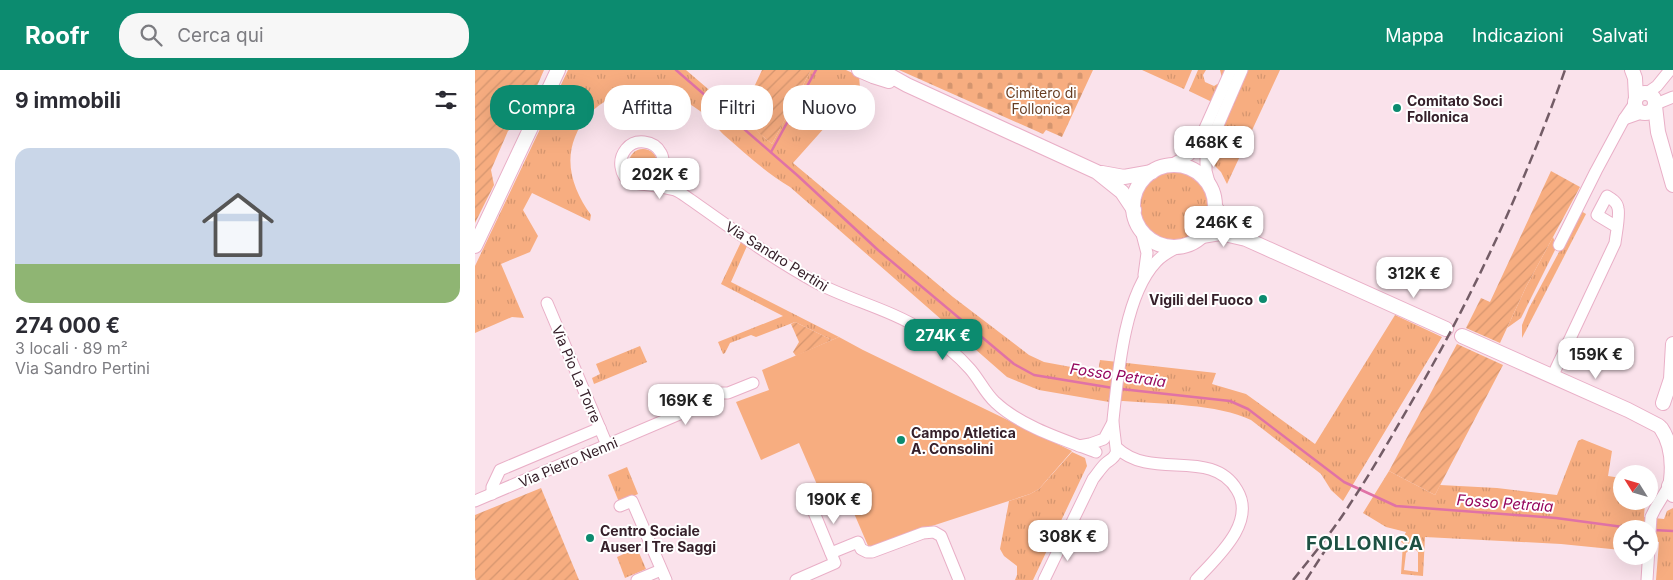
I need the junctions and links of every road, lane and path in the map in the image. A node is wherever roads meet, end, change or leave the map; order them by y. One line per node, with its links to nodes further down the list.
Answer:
1 (558, 70): 24 (main road)
2 (859, 70): 8 (main road)
3 (880, 70): 8 (main road)
4 (1231, 70): 11 (street)
5 (1242, 70): 15 (street)
6 (1670, 73): 10 (street)
7 (1633, 74): 10 (main road)
8 (907, 86): 12 (main road)
9 (1673, 97): 10 (street)
10 (1645, 103): 14 (main road); 23 (street)
11 (1169, 166): 13 (main road); 15 (main road)
12 (1097, 172): 13 (main road); 18 (main road)
13 (1153, 172): 18 (main road)
14 (1673, 185)
15 (1210, 186): 17 (main road)
16 (677, 190): 16 (street, Via Sandro Pertini); 39 (street, Via Sandro Pertini)
17 (1215, 207): 21 (main road); 22 (main road)
18 (1134, 210): 20 (main road)
19 (1617, 227): 31 (street)
20 (1141, 230): 25 (main road); 26 (street)
21 (1202, 236): 22 (main road); 25 (main road)
22 (1246, 239): 28 (main road)
23 (1559, 245)
24 (475, 246)
25 (1179, 247): 26 (street)
26 (1143, 281): 39 (street)
27 (547, 303): 36 (street, Via Pio La Torre)
28 (1446, 329)
29 (1461, 336): 31 (main road)
30 (1673, 344): 33 (main road)
31 (1552, 377): 35 (main road)
32 (753, 383): 38 (street, Via Pietro Nenni)
33 (1672, 383): 34 (main road)
34 (1665, 404): 35 (main road); 37 (main road)
35 (1628, 410): 37 (main road)
36 (600, 428): 38 (street, Via Pio La Torre); 42 (street, Via Pietro Nenni)
37 (1665, 428): 41 (main road)
38 (607, 445): 42 (street, Via Pietro Nenni)
39 (1105, 447): 40 (street); 40 (street); 55 (street, Via Sandro Pertini)
40 (1093, 479): 54 (street)
41 (1672, 485): 47 (street)
42 (492, 494): 45 (street, Via Pietro Nenni)
43 (808, 498): 48 (street)
44 (1673, 500): 47 (street)
45 (475, 501)
46 (620, 506): 50 (street)
47 (1653, 520)
48 (831, 553): 52 (street); 53 (street)
49 (1648, 565): 56 (street)
50 (663, 575): 51 (street)
51 (637, 580)
52 (796, 580)
53 (959, 580)
54 (1044, 580)
55 (1196, 580)
56 (1647, 580)

